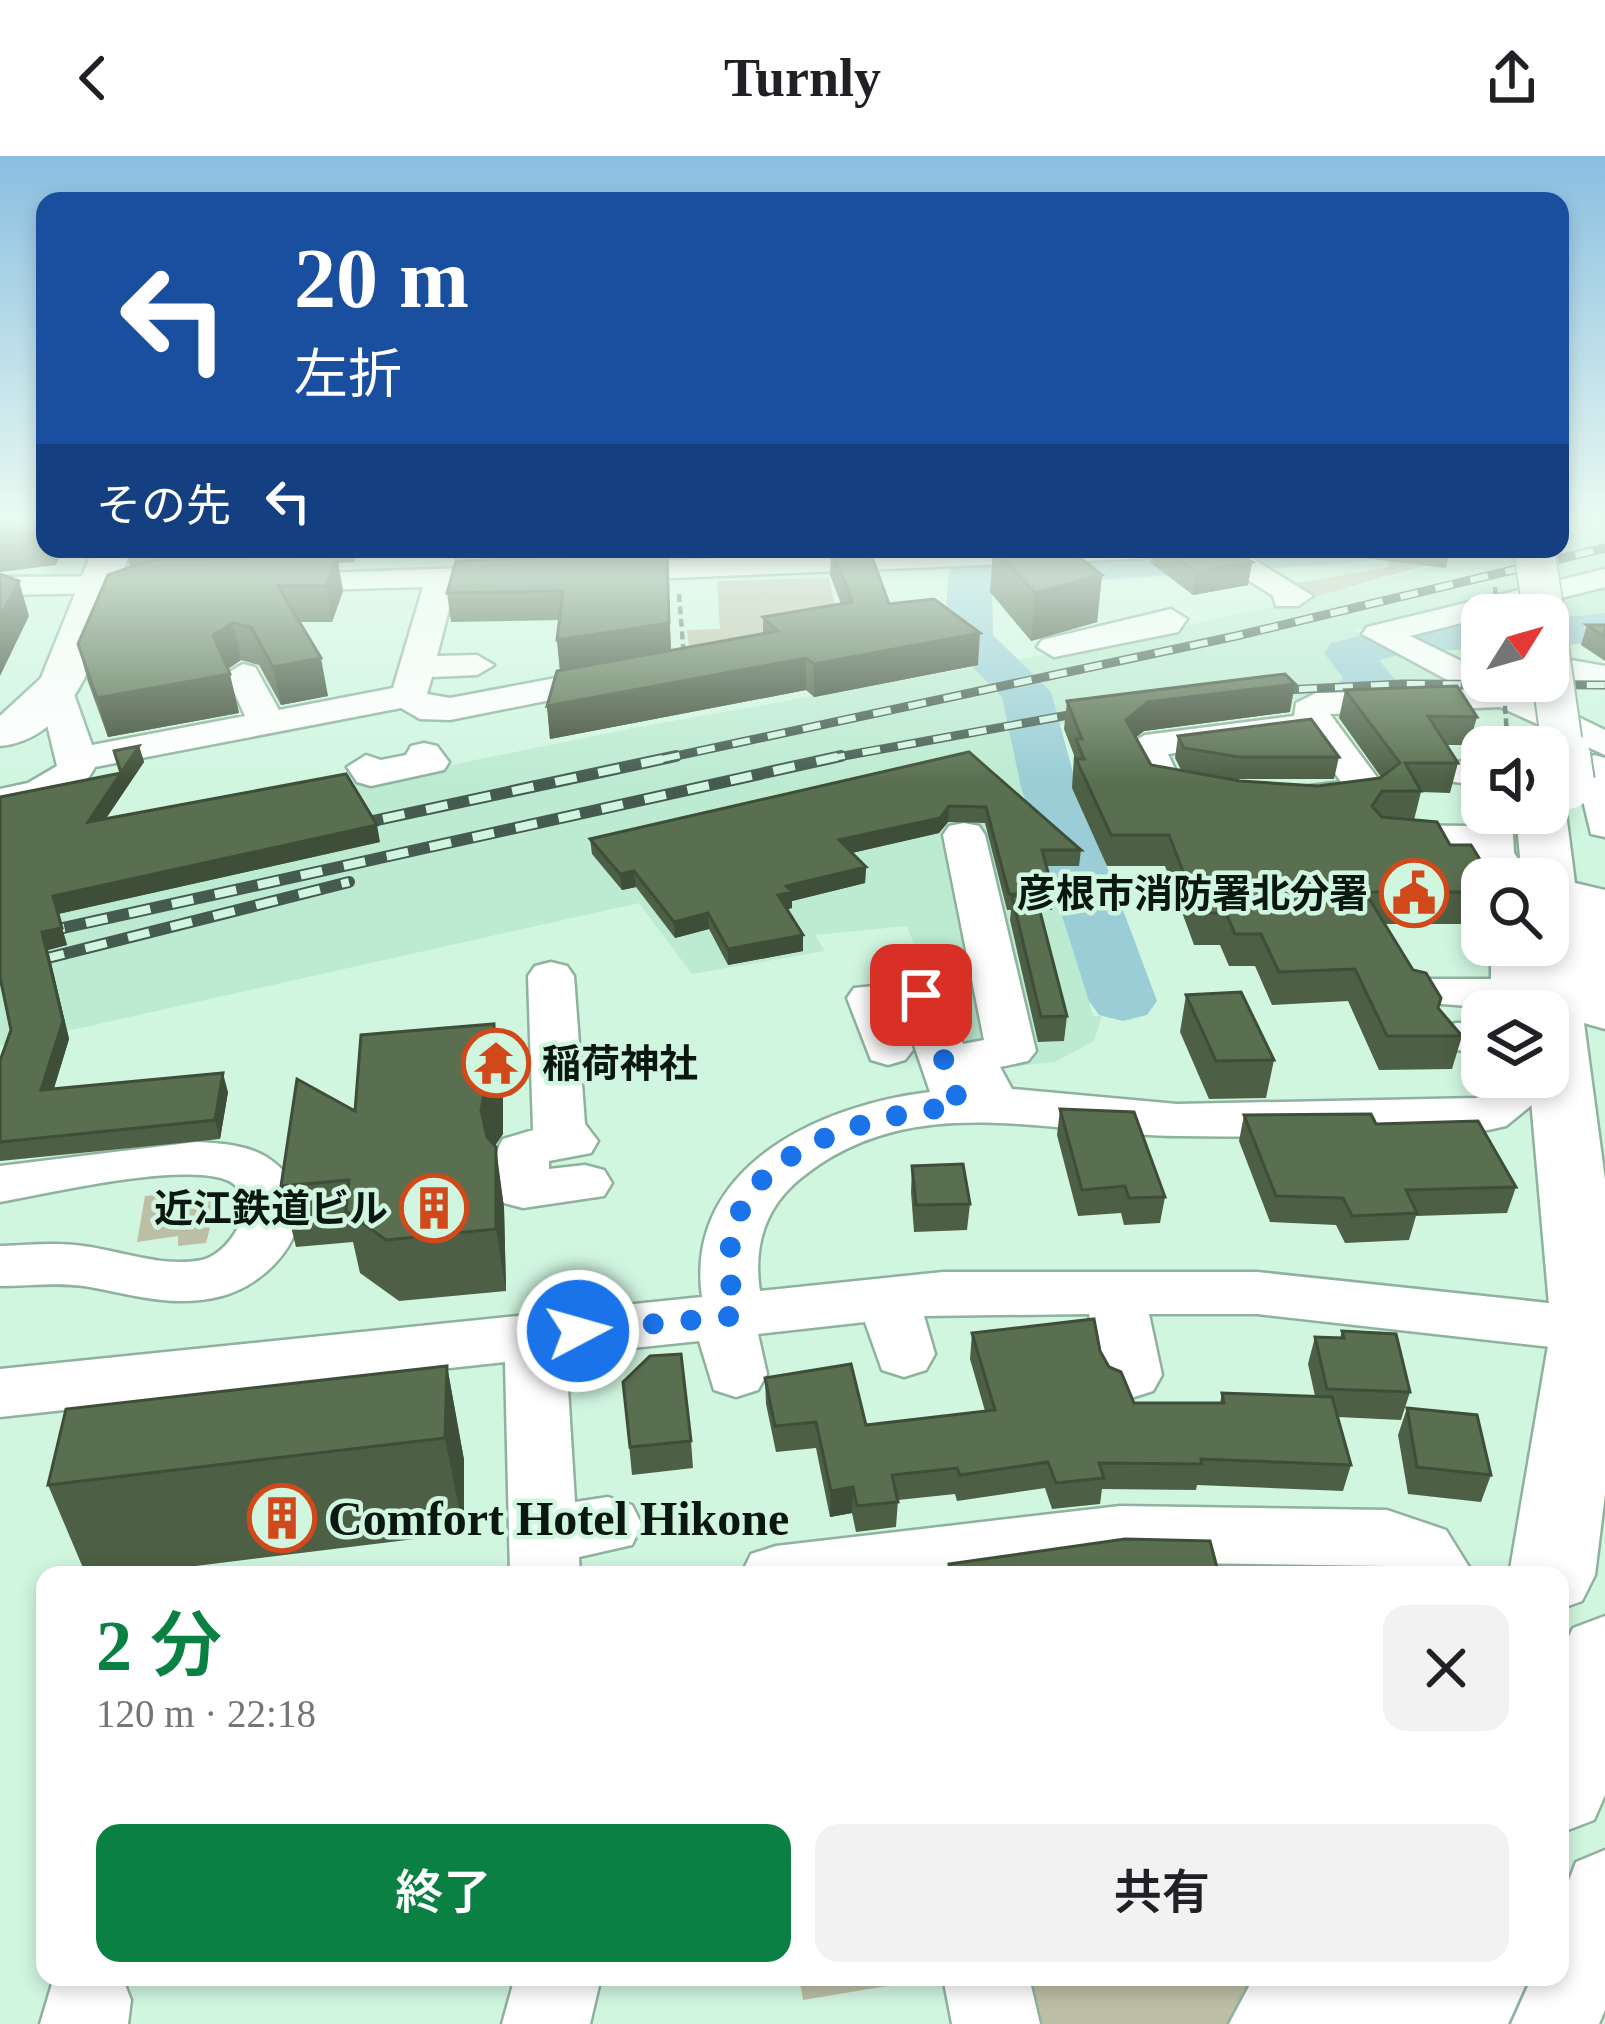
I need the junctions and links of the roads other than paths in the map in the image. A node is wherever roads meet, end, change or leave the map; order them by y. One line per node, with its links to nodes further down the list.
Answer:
1 (64, 607): 20 (main road)
2 (74, 607): 15 (main road)
3 (436, 607): 14 (street)
4 (1461, 612): 9 (street)
5 (1172, 619): 6 (street)
6 (1054, 647)
7 (477, 664): 14 (street)
8 (684, 664): 14 (street)
9 (1461, 670)
10 (1569, 670): 12 (street)
11 (243, 674): 18 (street)
12 (1605, 676)
13 (1461, 687): 19 (street)
14 (419, 689): 18 (street)
15 (57, 691): 20 (main road); 21 (street)
16 (596, 692): 17 (street)
17 (549, 701)
18 (268, 723): 21 (street)
19 (1318, 724): 19 (street)
20 (1, 726): 21 (street)
21 (73, 748): 22 (street)
22 (0, 801)
23 (1569, 807): 25 (street)
24 (1461, 815): 26 (street)
25 (1605, 825)
26 (1390, 834)
27 (1508, 834): 31 (street)
28 (1544, 834): 43 (main road)
29 (1552, 834): 35 (main road)
30 (964, 835): 38 (street)
31 (1496, 858)
32 (1510, 975): 34 (street)
33 (551, 976): 39 (street)
34 (1428, 989)
35 (1605, 1011)
36 (888, 1050): 38 (street)
37 (1513, 1098): 38 (street)
38 (962, 1106): 45 (street)
39 (575, 1154)
40 (0, 1184): 41 (street)
41 (0, 1267)
42 (1115, 1294): 43 (street); 45 (street); 46 (street)
43 (1596, 1329): 52 (main road)
44 (535, 1336): 45 (street); 47 (street); 49 (street)
45 (732, 1336)
46 (1132, 1375)
47 (0, 1393)
48 (608, 1525): 49 (street)
49 (544, 1555)
50 (905, 1566): 51 (street)
51 (1433, 1566)
52 (1554, 1566)
53 (1605, 1656): 54 (main road)
54 (1569, 1762)
55 (556, 1986): 60 (street)
56 (988, 1986): 61 (street)
57 (1300, 1986): 62 (street)
58 (1390, 1986): 63 (main road)
59 (1471, 1986): 64 (main road)
60 (546, 2024)
61 (996, 2024)
62 (1273, 2024)
63 (1370, 2024)
64 (1450, 2024)

